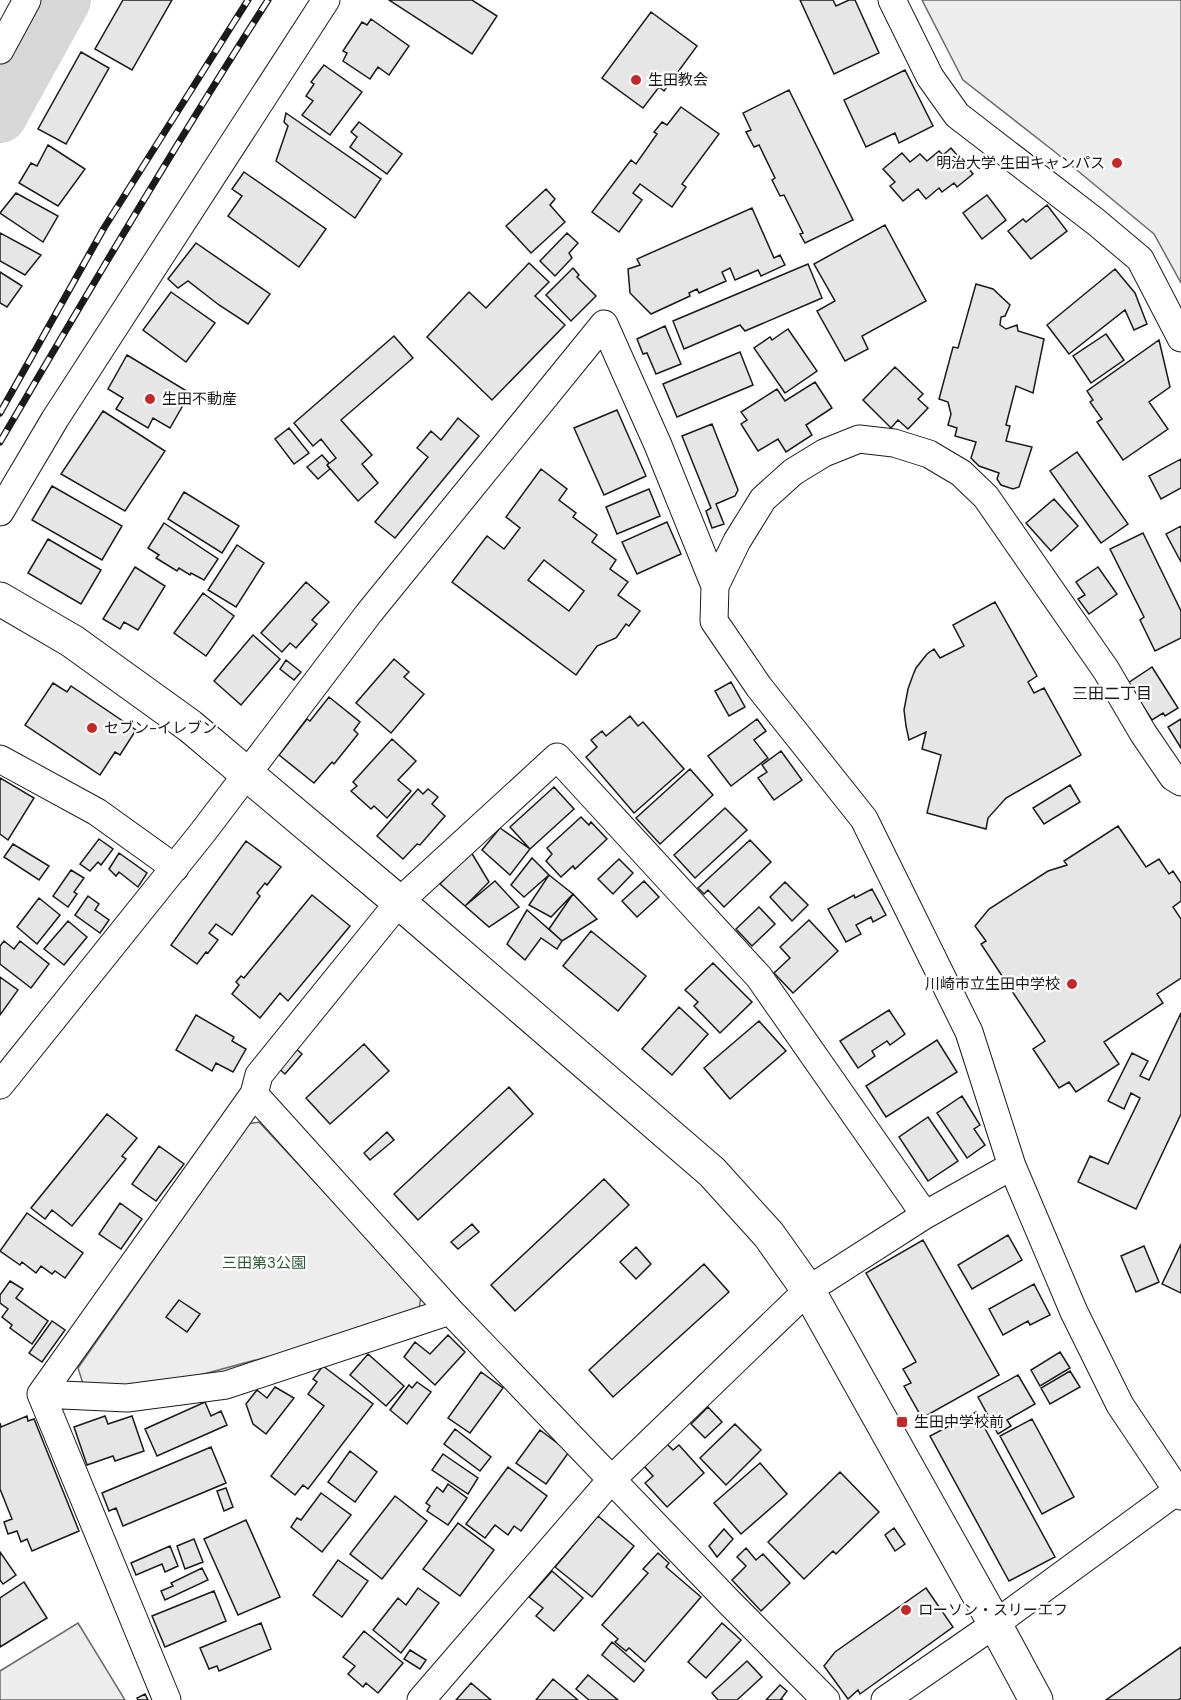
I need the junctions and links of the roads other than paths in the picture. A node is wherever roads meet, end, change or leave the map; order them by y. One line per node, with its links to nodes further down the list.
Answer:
1 (27, 0): 4 (street)
2 (326, 0): 6 (street)
3 (892, 0): 5 (street)
4 (0, 50)
5 (1181, 338)
6 (0, 512)
7 (715, 586): 10 (street); 11 (street); 16 (street)
8 (0, 599): 10 (street)
9 (0, 759): 12 (street)
10 (248, 774): 12 (street); 13 (street)
11 (1181, 782)
12 (175, 868): 14 (street)
13 (399, 902): 15 (street); 17 (street); 18 (street)
14 (0, 1085)
15 (254, 1094): 19 (street); 20 (street)
16 (1012, 1166): 17 (street); 22 (street)
17 (925, 1215): 18 (street)
18 (808, 1290): 21 (street); 23 (street)
19 (450, 1311): 20 (street); 21 (street)
20 (41, 1395): 24 (street)
21 (611, 1480): 25 (street); 26 (street)
22 (1179, 1493): 23 (street)
23 (995, 1624): 27 (street); 28 (street)
24 (167, 1700)
25 (421, 1700)
26 (826, 1700)
27 (885, 1700)
28 (1036, 1700)

